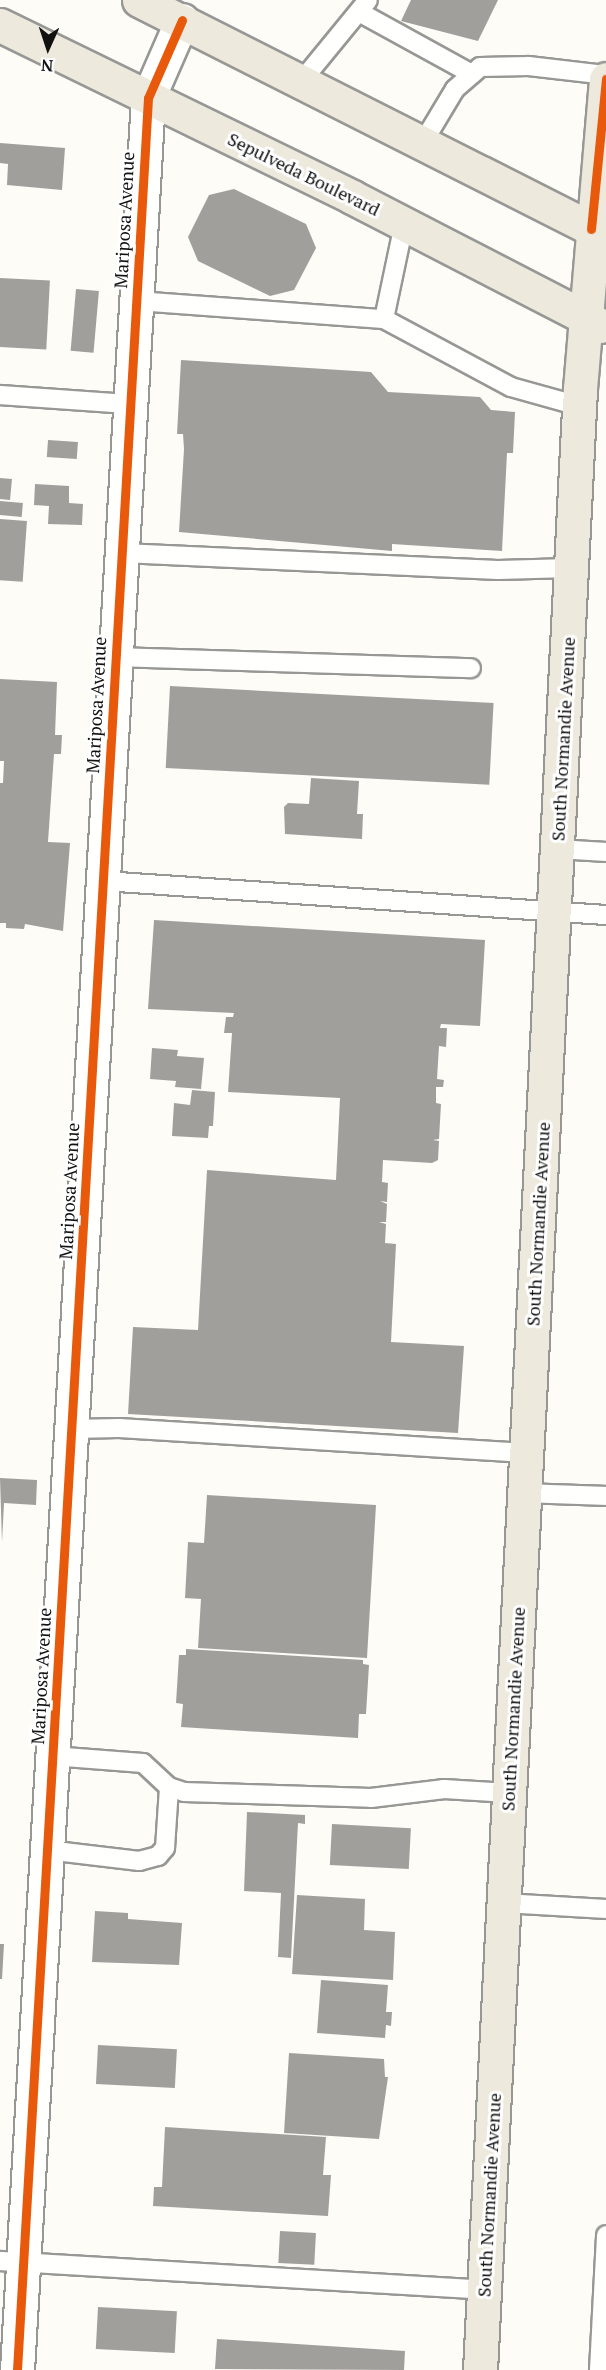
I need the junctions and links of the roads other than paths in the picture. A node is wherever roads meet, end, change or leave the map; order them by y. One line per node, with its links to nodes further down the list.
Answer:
1 (139, 0): 3 (main road)
2 (364, 6): 5 (lane); 7 (lane)
3 (182, 20): 7 (main road); 8 (street, Mariposa Avenue)
4 (0, 25): 8 (main road, Sepulveda Boulevard)
5 (472, 74): 6 (lane); 9 (lane)
6 (606, 77): 11 (main road, South Normandie Avenue)
7 (300, 83): 9 (main road)
8 (148, 98): 10 (main road, Sepulveda Boulevard); 12 (street, Mariposa Avenue)
9 (422, 144): 11 (main road)
10 (404, 224): 13 (lane); 14 (main road, Sepulveda Boulevard)
11 (598, 233): 14 (main road, South Normandie Avenue)
12 (136, 301): 13 (lane); 16 (street, Mariposa Avenue)
13 (384, 319): 17 (lane)
14 (595, 322): 17 (main road, South Normandie Avenue)
15 (0, 395): 16 (lane)
16 (130, 404): 18 (street, Mariposa Avenue)
17 (579, 406): 19 (main road, South Normandie Avenue)
18 (122, 553): 19 (lane); 20 (street, Mariposa Avenue)
19 (571, 568): 22 (main road, South Normandie Avenue)
20 (116, 657): 21 (lane); 24 (street, Mariposa Avenue)
21 (471, 668)
22 (557, 849): 23 (lane); 25 (main road, South Normandie Avenue)
23 (606, 852)
24 (103, 880): 25 (lane); 27 (street, Mariposa Avenue)
25 (554, 911): 26 (lane); 28 (main road, South Normandie Avenue)
26 (606, 915)
27 (72, 1429): 28 (lane); 31 (street, Mariposa Avenue)
28 (526, 1453): 29 (main road, South Normandie Avenue)
29 (524, 1493): 30 (lane); 33 (main road, South Normandie Avenue)
30 (606, 1496)
31 (52, 1756): 32 (lane); 34 (street, Mariposa Avenue)
32 (169, 1787): 33 (lane); 34 (lane)
33 (509, 1793): 35 (main road, South Normandie Avenue)
34 (47, 1850): 38 (street, Mariposa Avenue)
35 (504, 1903): 36 (lane); 39 (main road, South Normandie Avenue)
36 (606, 1910)
37 (606, 2235): 42 (lane)
38 (12, 2262): 39 (lane); 40 (street, Mariposa Avenue)
39 (484, 2290): 41 (main road, South Normandie Avenue)
40 (18, 2370)
41 (480, 2370)
42 (599, 2370)

